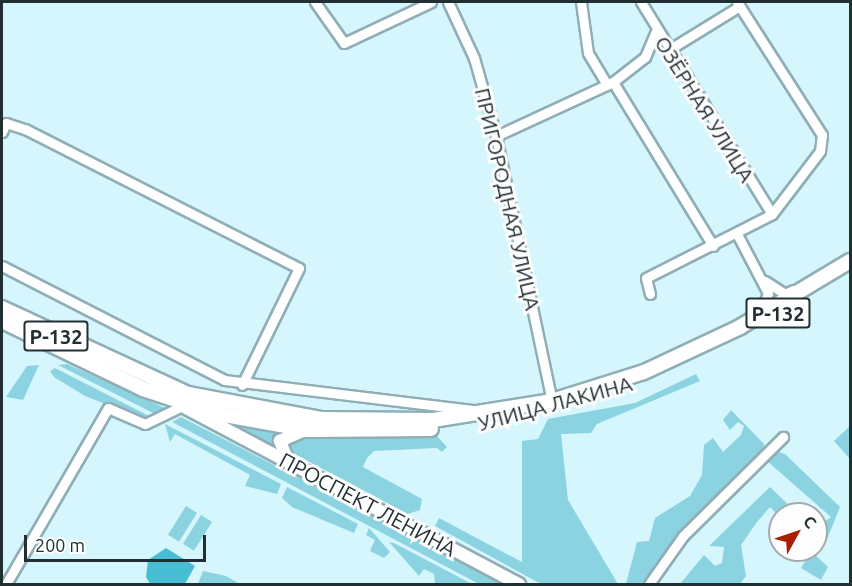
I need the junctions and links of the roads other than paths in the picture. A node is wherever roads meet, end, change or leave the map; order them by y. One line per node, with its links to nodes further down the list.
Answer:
1 (315, 2): 2 (street)
2 (431, 2)
3 (448, 2): 11 (street, ПРИГОРОДНАЯ УЛИЦА)
4 (581, 2): 9 (street)
5 (641, 2): 7 (street, ОЗЁРНАЯ УЛИЦА)
6 (739, 4): 8 (street); 12 (street)
7 (656, 30): 8 (street, ОЗЁРНАЯ УЛИЦА); 9 (street)
8 (670, 49): 12 (street, ОЗЁРНАЯ УЛИЦА)
9 (610, 84): 11 (street); 14 (street)
10 (2, 132): 24 (street)
11 (496, 136): 26 (street, ПРИГОРОДНАЯ УЛИЦА)
12 (772, 214): 13 (street)
13 (737, 234): 14 (street); 18 (street)
14 (713, 246): 20 (street)
15 (850, 261): 19 (highway, УЛИЦА ЛАКИНА / Р-132)
16 (2, 266): 24 (street)
17 (850, 269): 31 (highway, УЛИЦА ЛАКИНА / Р-132)
18 (763, 279): 19 (street); 23 (street)
19 (818, 280): 23 (highway, УЛИЦА ЛАКИНА / Р-132)
20 (650, 294)
21 (2, 309): 25 (highway, Р-132)
22 (2, 321): 25 (highway, Р-132)
23 (740, 327): 26 (highway, УЛИЦА ЛАКИНА / Р-132)
24 (242, 385): 29 (street)
25 (164, 392): 27 (highway, УЛИЦА ЛАКИНА / Р-132); 28 (highway, УЛИЦА ЛАКИНА / Р-132)
26 (552, 401): 29 (highway, УЛИЦА ЛАКИНА / Р-132)
27 (187, 405): 28 (main road); 30 (highway, УЛИЦА ЛАКИНА / Р-132); 34 (street)
28 (236, 406): 29 (highway, УЛИЦА ЛАКИНА / Р-132); 30 (main road)
29 (516, 408)
30 (221, 422): 31 (highway, УЛИЦА ЛАКИНА / Р-132); 33 (main road, ПРОСПЕКТ ЛЕНИНА)
31 (307, 430): 33 (main road)
32 (783, 437): 36 (street)
33 (291, 464): 35 (main road, ПРОСПЕКТ ЛЕНИНА)
34 (6, 585)
35 (519, 585)
36 (650, 585)

